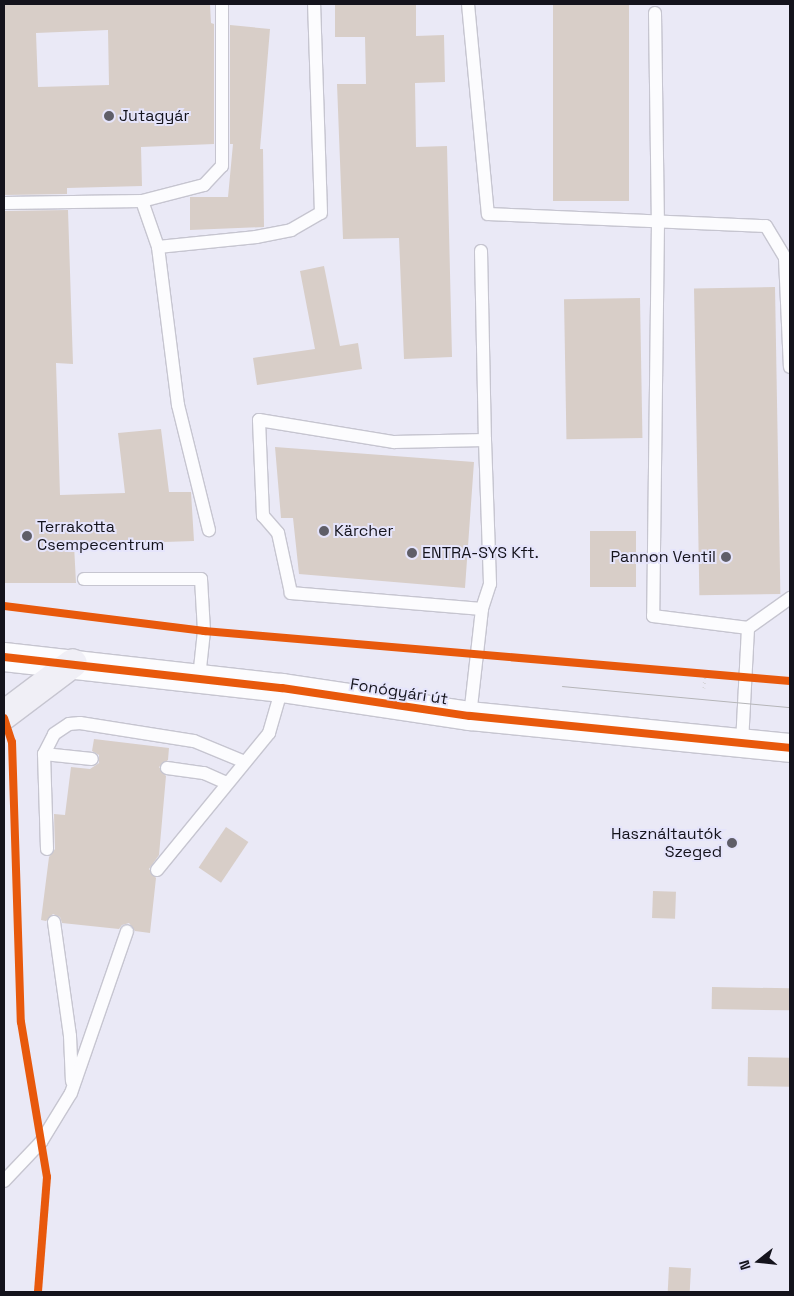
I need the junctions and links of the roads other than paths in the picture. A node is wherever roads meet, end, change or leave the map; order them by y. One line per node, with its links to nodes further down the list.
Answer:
1 (222, 4): 5 (lane)
2 (314, 4): 8 (lane)
3 (468, 4): 7 (lane)
4 (655, 13): 7 (lane)
5 (142, 201): 6 (lane); 8 (lane)
6 (4, 203)
7 (658, 222): 10 (lane); 16 (lane)
8 (158, 247): 12 (lane)
9 (481, 251): 11 (lane)
10 (790, 367)
11 (485, 440): 15 (lane); 15 (lane)
12 (208, 530)
13 (84, 579): 19 (lane)
14 (790, 598): 16 (lane)
15 (482, 609): 22 (lane)
16 (748, 628): 23 (lane)
17 (4, 657): 18 (street, Fonógyári út)
18 (73, 663): 19 (street, Fonógyári út); 21 (main road)
19 (198, 678): 20 (street, Fonógyári út)
20 (282, 688): 22 (street, Fonógyári út); 27 (lane)
21 (4, 715)
22 (470, 716): 23 (street, Fonógyári út)
23 (742, 743): 24 (street, Fonógyári út)
24 (790, 748)
25 (44, 754): 26 (lane); 27 (lane); 30 (lane)
26 (92, 759)
27 (244, 762): 29 (lane)
28 (167, 768): 29 (lane)
29 (226, 783): 31 (lane)
30 (47, 849)
31 (157, 870)
32 (54, 922): 34 (lane)
33 (127, 931): 34 (lane)
34 (72, 1093): 35 (lane)
35 (4, 1181)

